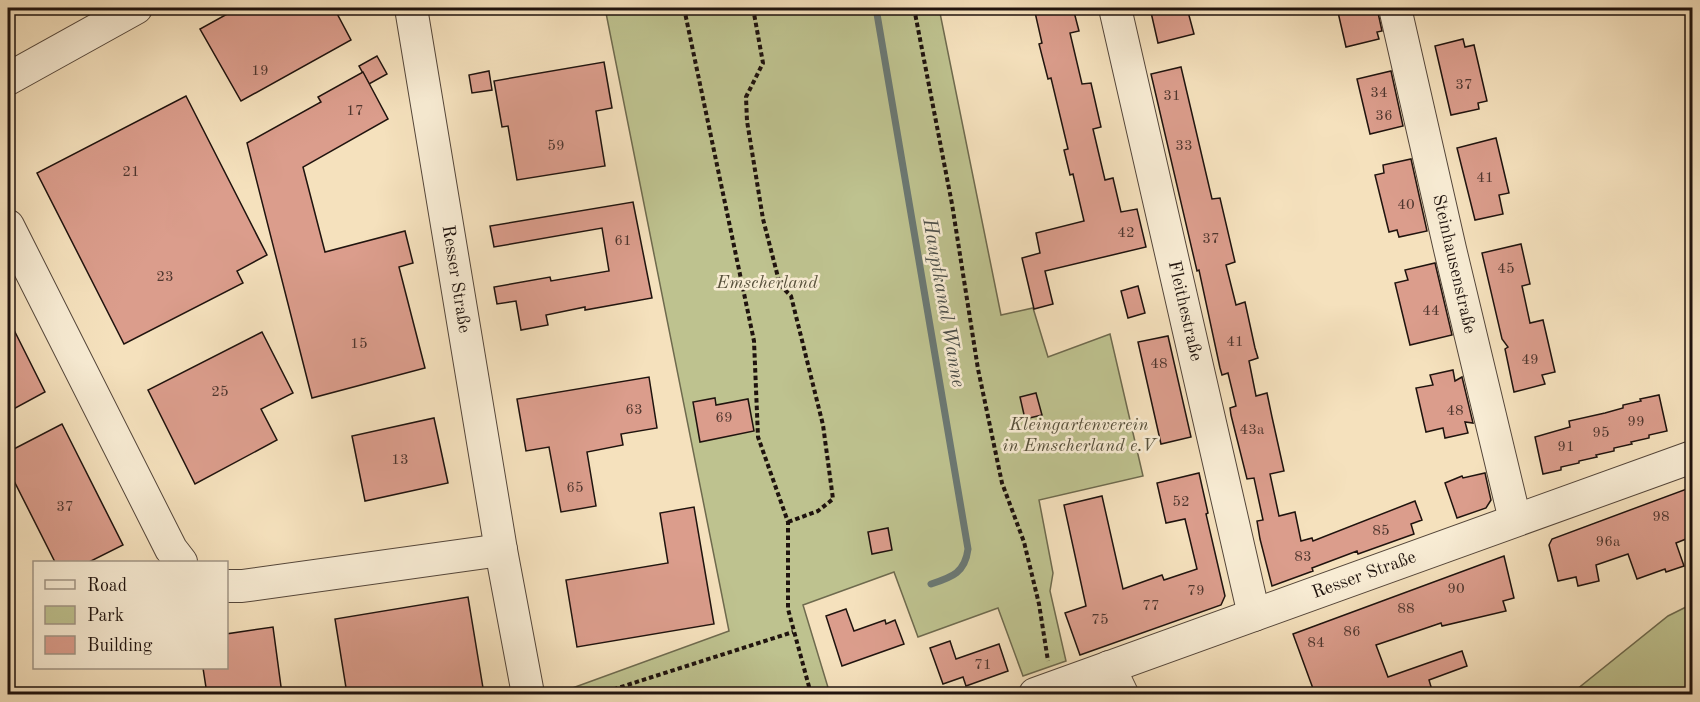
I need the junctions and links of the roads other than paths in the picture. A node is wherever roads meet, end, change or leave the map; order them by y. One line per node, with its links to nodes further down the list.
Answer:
1 (136, 8): 5 (street)
2 (411, 8): 9 (street, Resser Straße)
3 (1115, 8): 12 (street, Fleithestraße)
4 (1395, 8): 8 (street, Steinhausenstraße)
5 (8, 79)
6 (8, 226): 10 (street)
7 (1692, 457): 8 (street, Resser Straße)
8 (1515, 520): 12 (street, Resser Straße)
9 (501, 550): 11 (street); 15 (street, Resser Straße)
10 (180, 561)
11 (228, 586)
12 (1254, 615): 13 (street, Resser Straße)
13 (1115, 681): 14 (street, Resser Straße)
14 (1046, 691)
15 (528, 694)

